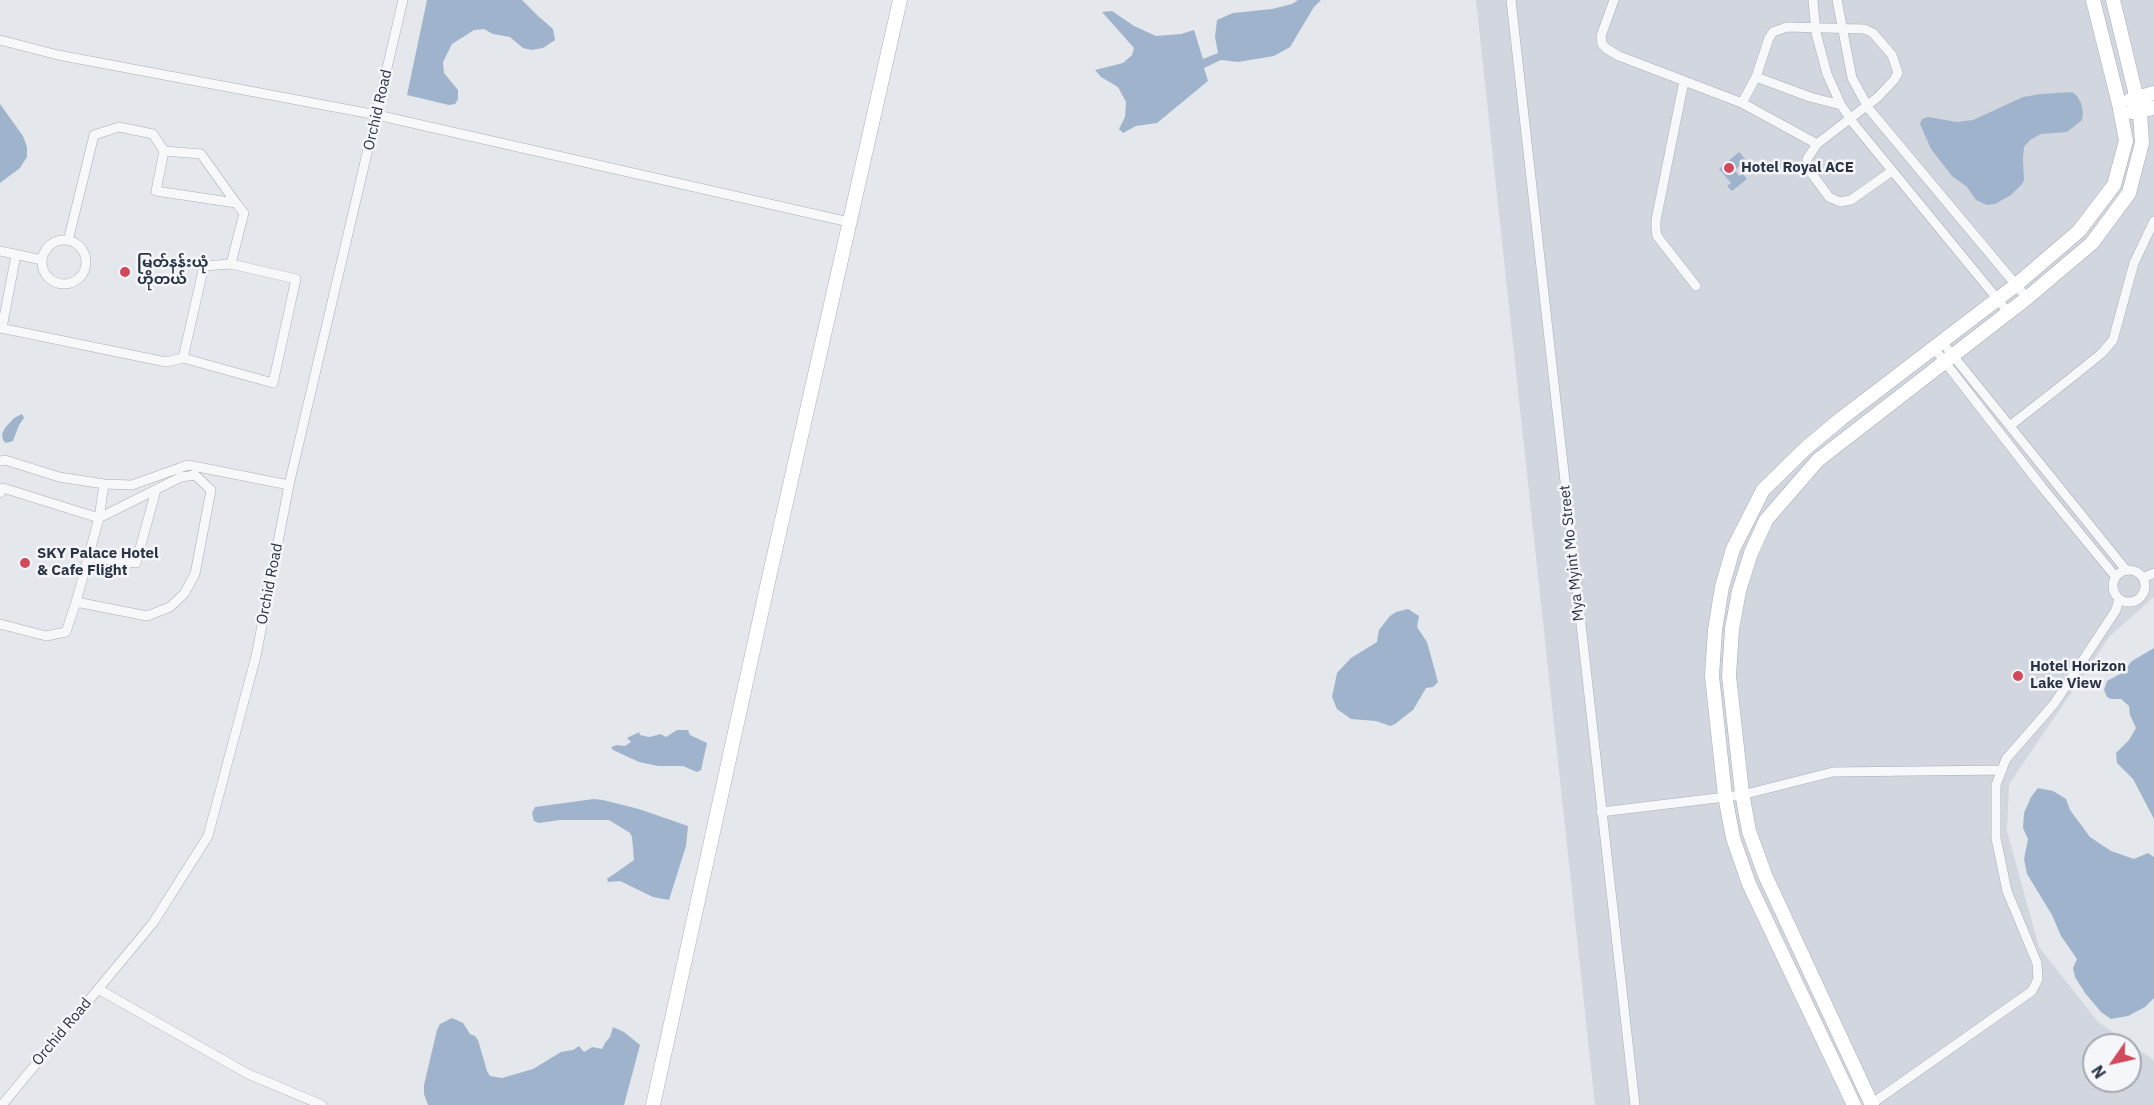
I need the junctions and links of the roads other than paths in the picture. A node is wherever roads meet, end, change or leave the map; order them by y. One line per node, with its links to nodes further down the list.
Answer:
1 (403, 0): 21 (street, Orchid Road)
2 (900, 0): 28 (main road)
3 (1511, 0): 63 (street, Mya Myint Mo Street)
4 (1614, 0): 13 (street)
5 (1813, 0): 9 (street)
6 (1837, 0): 10 (street)
7 (2093, 0): 19 (main road)
8 (2113, 0): 15 (main road)
9 (1815, 27): 10 (street); 12 (street); 17 (street)
10 (1841, 27): 18 (street); 18 (street)
11 (0, 40): 21 (street)
12 (1756, 77): 16 (street); 17 (street)
13 (1684, 81): 16 (street); 35 (street)
14 (2154, 93): 15 (main road)
15 (2138, 97): 19 (main road); 20 (main road)
16 (1742, 103): 23 (street)
17 (1841, 105): 22 (street)
18 (1867, 105): 22 (street); 34 (street)
19 (2120, 108): 20 (main road); 34 (main road)
20 (2147, 110): 36 (main road)
21 (377, 115): 28 (street); 47 (street, Orchid Road)
22 (1850, 117): 23 (street); 25 (street)
23 (1817, 144): 25 (street)
24 (164, 150): 26 (street); 26 (street); 29 (street)
25 (1892, 171): 37 (street)
26 (236, 203): 33 (street)
27 (2154, 221): 43 (street)
28 (849, 222): 67 (main road)
29 (68, 241): 32 (street); 32 (street)
30 (0, 251): 31 (street)
31 (16, 255): 32 (street); 39 (street)
32 (42, 260)
33 (231, 264): 41 (street); 41 (street)
34 (2016, 285): 36 (street); 37 (main road)
35 (1696, 286)
36 (2027, 298): 38 (main road)
37 (1997, 299): 38 (street); 40 (main road)
38 (2008, 312): 42 (main road)
39 (1, 328): 41 (street)
40 (1938, 345): 42 (street); 62 (main road)
41 (183, 358)
42 (1948, 358): 43 (street); 48 (street); 61 (main road)
43 (2011, 425): 45 (street)
44 (0, 461): 46 (street)
45 (2053, 478): 48 (street); 53 (street)
46 (104, 484): 47 (street); 51 (street)
47 (289, 484): 64 (street, Orchid Road)
48 (2042, 487): 55 (street)
49 (156, 490): 51 (street); 52 (street); 58 (street)
50 (0, 493): 51 (street)
51 (99, 518): 52 (street)
52 (89, 558): 58 (street)
53 (2126, 570): 55 (street); 56 (street)
54 (2154, 573): 56 (street)
55 (2115, 576): 57 (street)
56 (2143, 578): 57 (street)
57 (2119, 599): 60 (street)
58 (76, 602): 59 (street)
59 (0, 624)
60 (2002, 770): 61 (street); 70 (street)
61 (1742, 795): 62 (street); 70 (main road)
62 (1725, 796): 63 (street); 69 (main road)
63 (1601, 812): 68 (street, Mya Myint Mo Street)
64 (98, 989): 65 (street, Orchid Road); 66 (street)
65 (2, 1105)
66 (322, 1105)
67 (653, 1105)
68 (1635, 1105)
69 (1854, 1105)
70 (1871, 1105)

